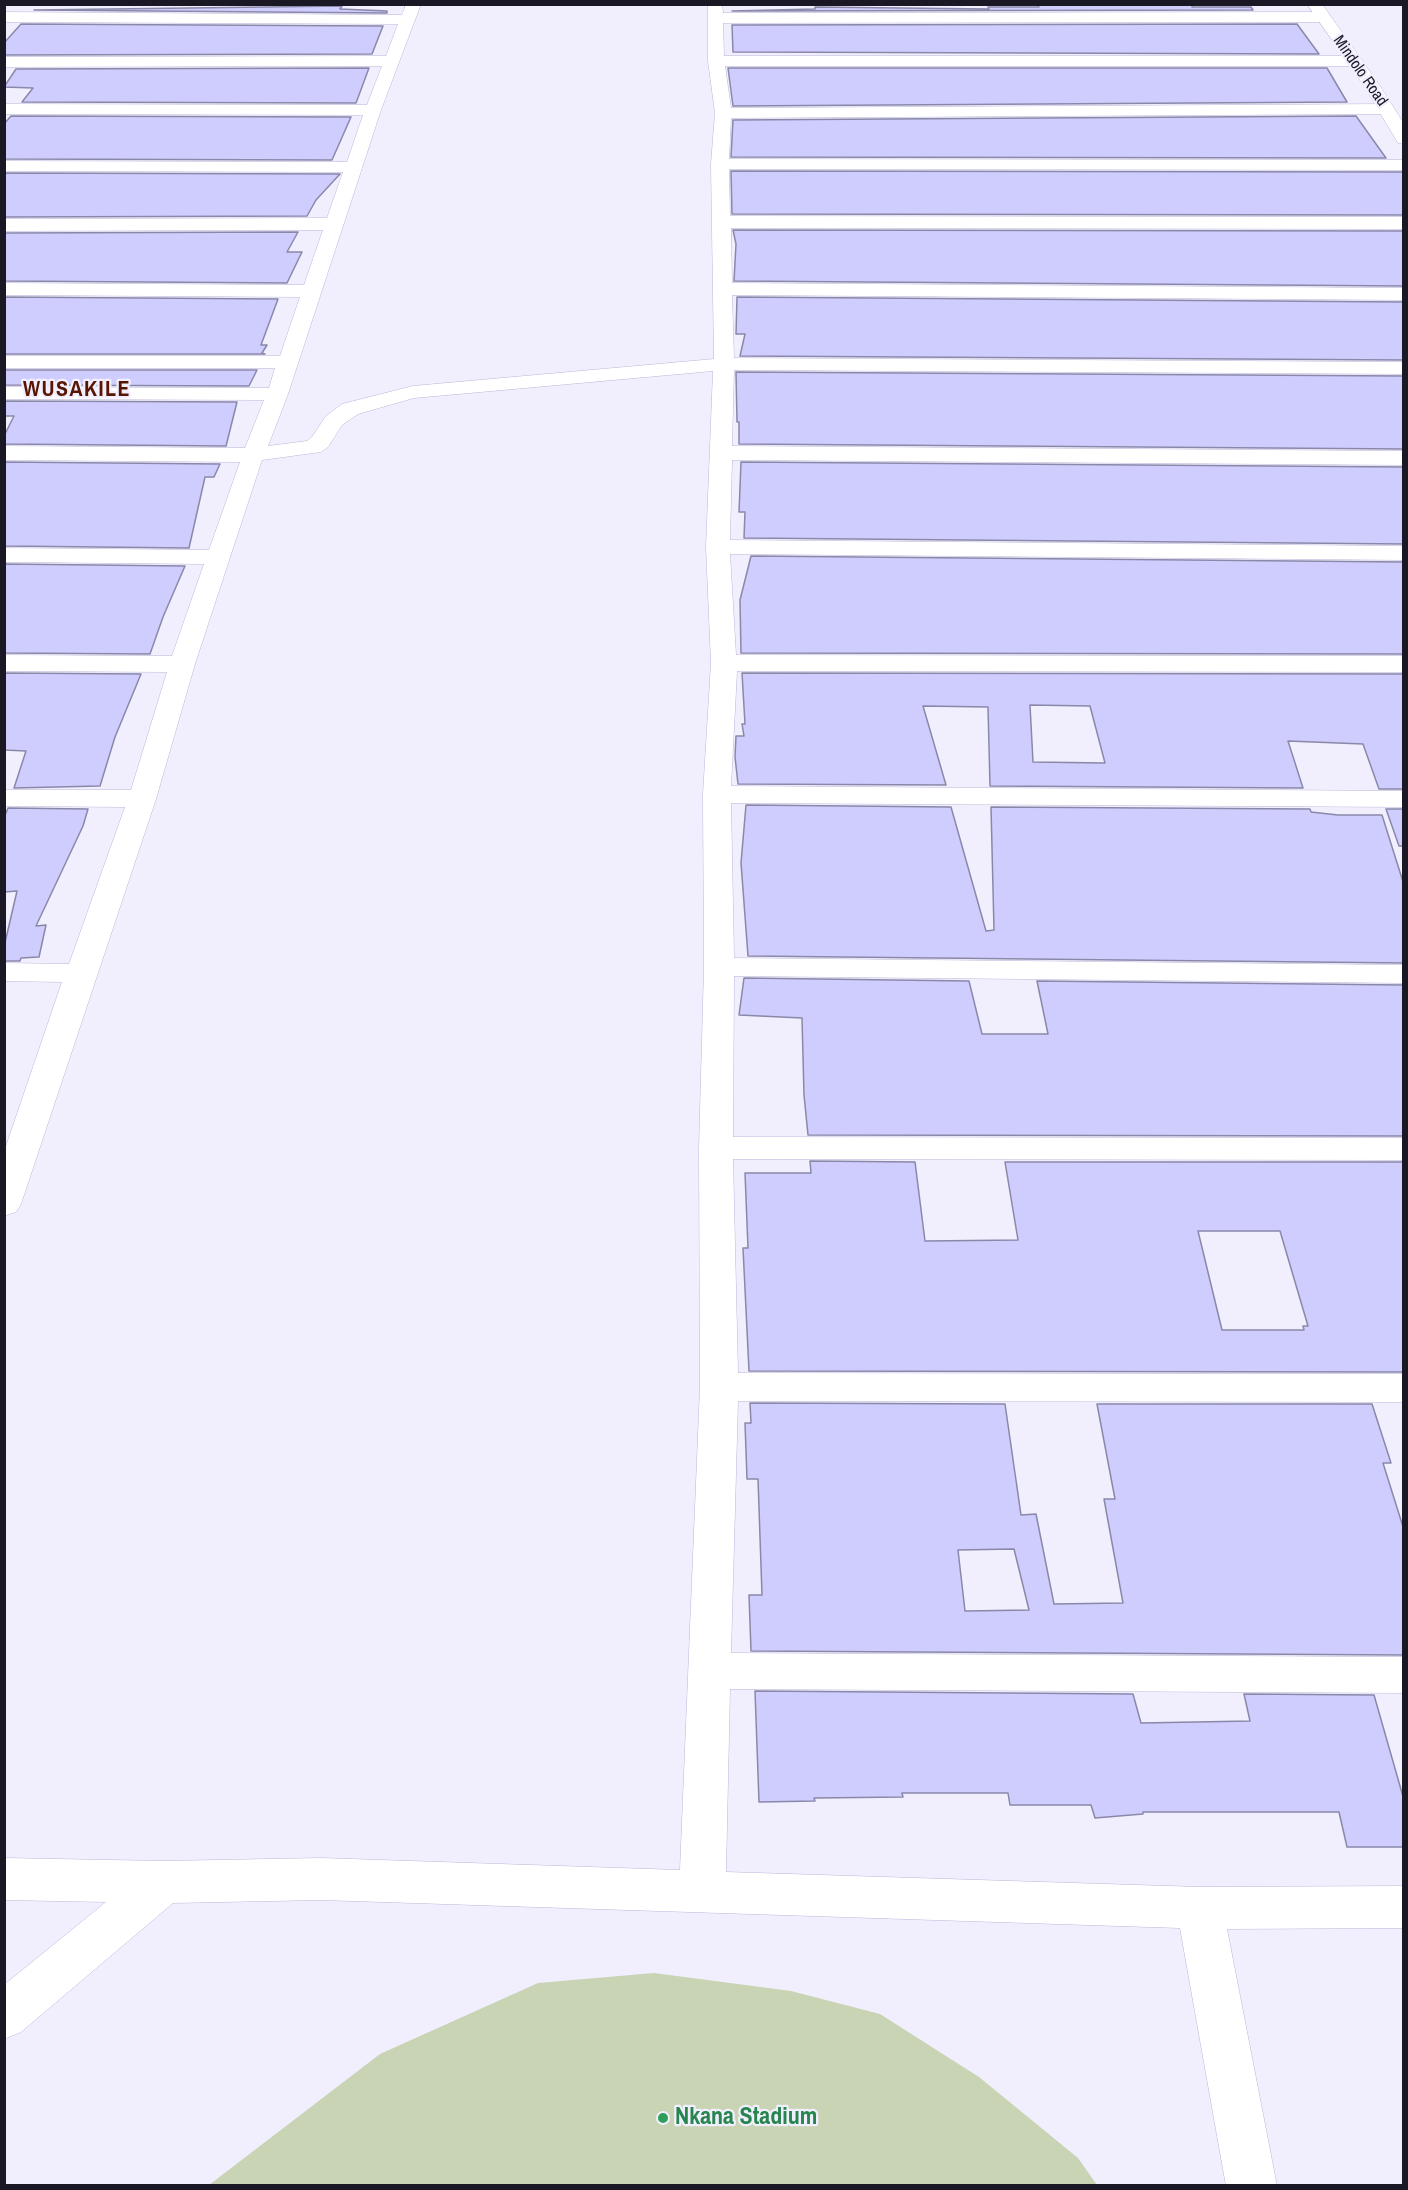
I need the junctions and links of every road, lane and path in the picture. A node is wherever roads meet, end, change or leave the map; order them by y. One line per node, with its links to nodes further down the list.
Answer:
1 (715, 11): 2 (street); 6 (street)
2 (1317, 11): 7 (street, Mindolo Road)
3 (411, 12): 4 (street); 5 (street)
4 (4, 17)
5 (391, 61): 8 (street); 10 (street)
6 (716, 61): 7 (street); 12 (street)
7 (1354, 61): 11 (street, Mindolo Road)
8 (4, 62)
9 (4, 109): 10 (street)
10 (373, 110): 17 (street)
11 (1386, 110): 12 (street); 13 (street, Mindolo Road)
12 (723, 112): 14 (street)
13 (1404, 139)
14 (720, 164): 15 (street); 18 (street)
15 (1404, 165)
16 (4, 166): 17 (street)
17 (353, 167): 20 (street)
18 (723, 222): 19 (street); 23 (street)
19 (1404, 223)
20 (332, 224): 21 (street); 24 (street)
21 (4, 225)
22 (4, 289): 24 (street)
23 (723, 289): 25 (street); 28 (street)
24 (310, 291): 27 (street)
25 (1404, 294)
26 (4, 362): 27 (street)
27 (287, 362): 31 (street)
28 (724, 364): 29 (street); 33 (street); 34 (street)
29 (1404, 368)
30 (4, 393): 31 (street)
31 (277, 394): 34 (street)
32 (4, 453): 34 (street)
33 (723, 453): 35 (street); 36 (street)
34 (253, 455): 39 (street)
35 (1404, 458)
36 (718, 548): 37 (street); 41 (street)
37 (1404, 553)
38 (4, 555): 39 (street)
39 (219, 557): 42 (street)
40 (4, 663): 42 (street)
41 (724, 663): 43 (street); 44 (street)
42 (182, 664): 46 (street)
43 (1404, 664)
44 (717, 794): 47 (street); 48 (street)
45 (4, 798): 46 (street)
46 (142, 799): 50 (street)
47 (1404, 799)
48 (719, 967): 51 (street); 52 (street)
49 (4, 972): 50 (street)
50 (81, 973): 54 (street)
51 (1404, 975)
52 (716, 1148): 53 (street); 56 (street)
53 (1404, 1149)
54 (13, 1158): 55 (street)
55 (4, 1204)
56 (719, 1387): 57 (street); 58 (street)
57 (1404, 1388)
58 (710, 1671): 59 (street); 62 (street)
59 (1404, 1675)
60 (4, 1879): 61 (street)
61 (164, 1882): 62 (street); 65 (street)
62 (702, 1893): 64 (street)
63 (1404, 1907): 64 (street)
64 (1200, 1908): 66 (street)
65 (4, 2016)
66 (1252, 2186)

